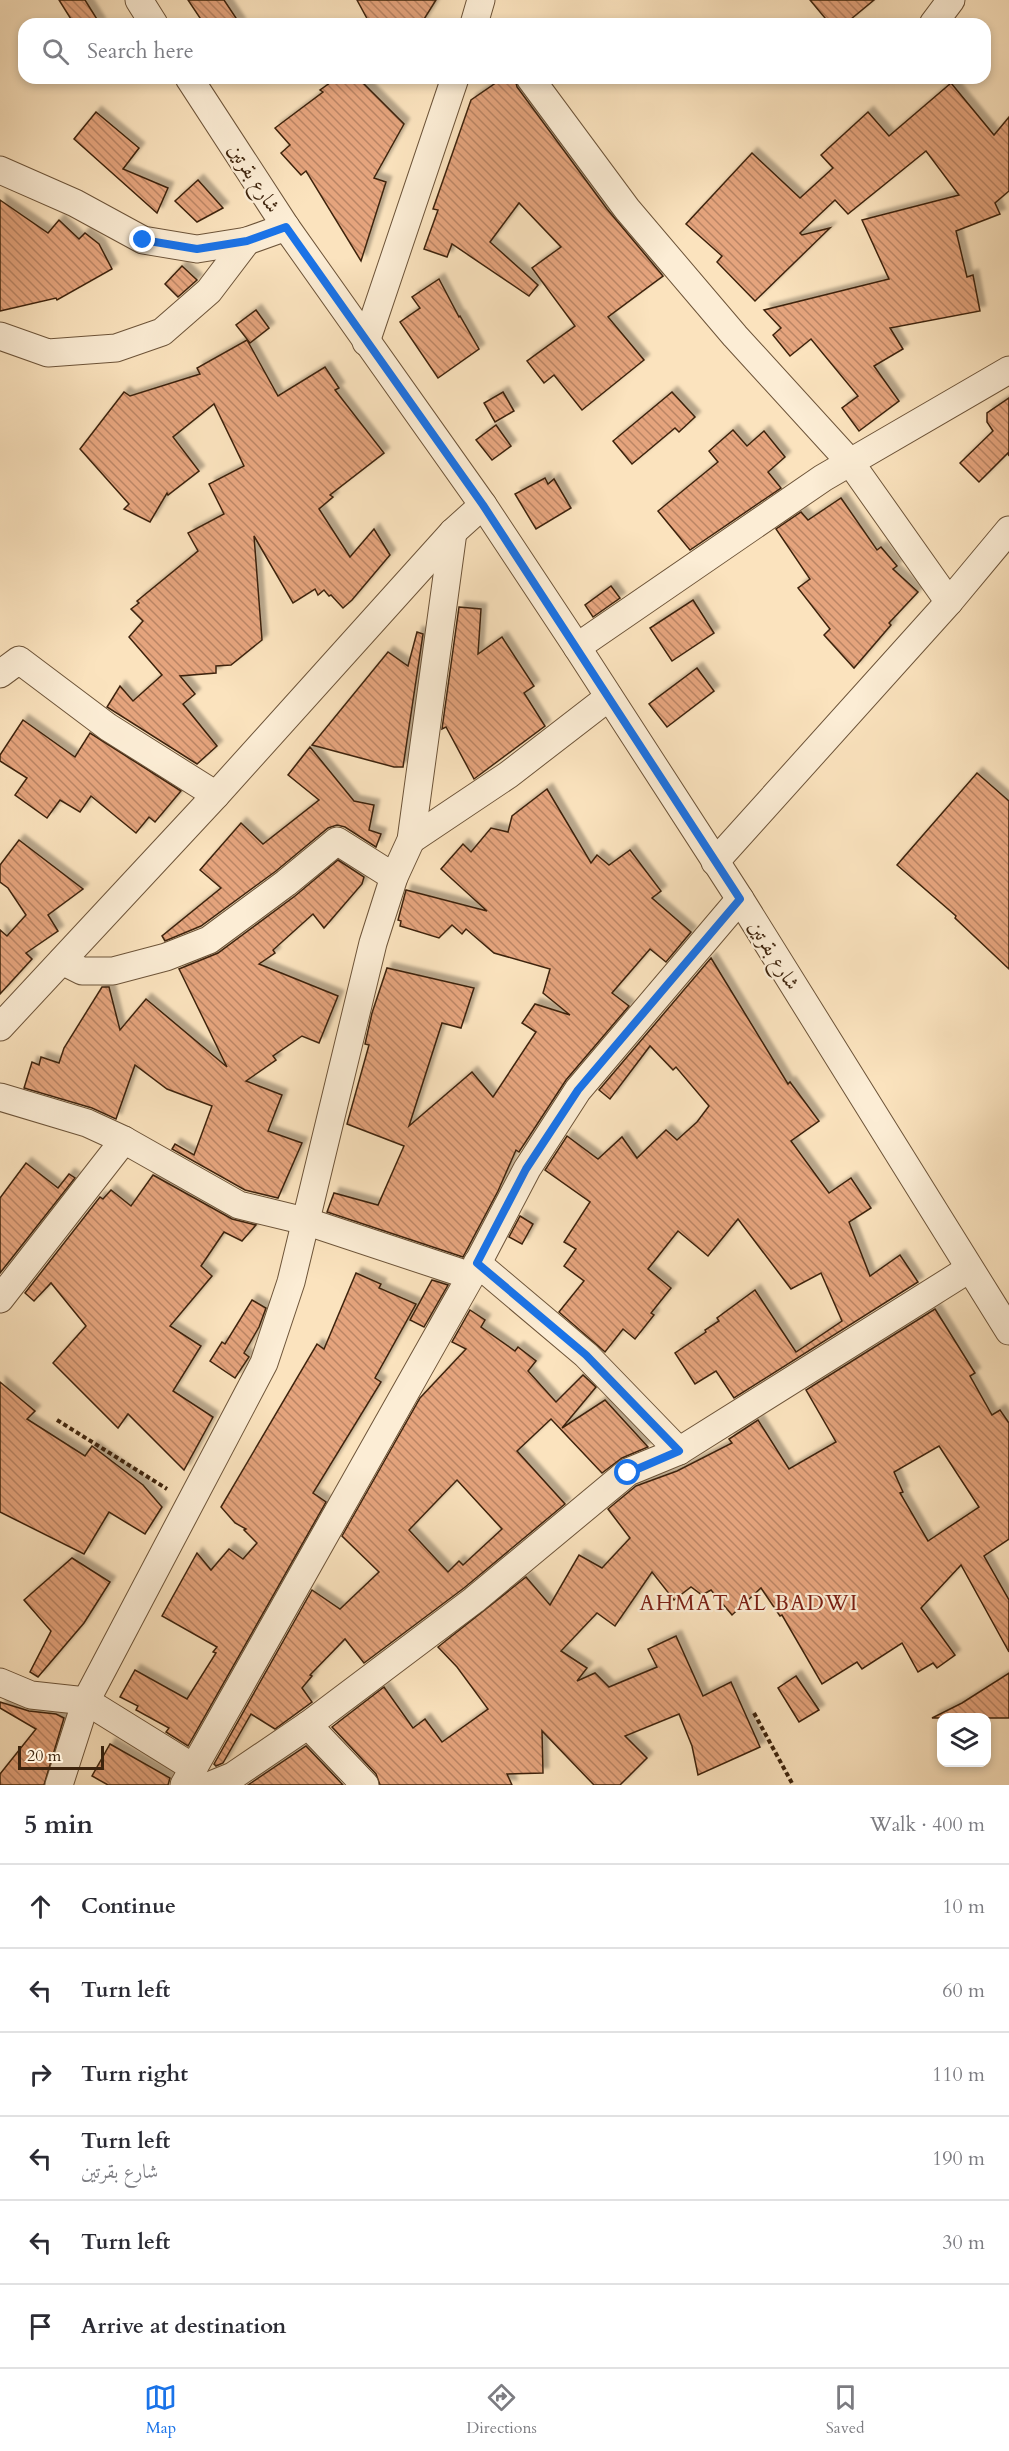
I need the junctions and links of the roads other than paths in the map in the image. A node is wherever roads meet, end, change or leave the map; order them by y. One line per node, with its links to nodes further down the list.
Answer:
1 (139, 0): 3 (street)
2 (951, 0): 4 (street)
3 (150, 18)
4 (938, 18)
5 (193, 84): 9 (street, شارع بقرتين)
6 (453, 84): 12 (street)
7 (534, 84): 14 (street)
8 (0, 170): 10 (street)
9 (286, 227): 10 (street); 12 (street, شارع بقرتين)
10 (247, 241): 11 (street)
11 (0, 336)
12 (366, 342): 15 (street, شارع بقرتين)
13 (1009, 370): 14 (street)
14 (850, 462): 18 (street); 19 (street)
15 (483, 505): 17 (street); 19 (street, شارع بقرتين)
16 (1009, 530): 18 (street)
17 (453, 532): 22 (street); 23 (street)
18 (950, 602): 24 (street)
19 (577, 647): 21 (street, شارع بقرتين)
20 (0, 674): 22 (street)
21 (609, 697): 23 (street); 24 (street, شارع بقرتين)
22 (216, 795): 27 (street)
23 (411, 840): 25 (street)
24 (715, 862): 26 (street, شارع بقرتين)
25 (394, 877): 27 (street); 31 (street)
26 (740, 899): 32 (street); 33 (street, شارع بقرتين)
27 (62, 960): 28 (street)
28 (0, 1026)
29 (0, 1097): 30 (street)
30 (124, 1140): 31 (street); 34 (street)
31 (304, 1221): 32 (street); 38 (street)
32 (474, 1269): 36 (street); 40 (street)
33 (969, 1269): 35 (street, شارع بقرتين); 36 (street)
34 (0, 1299)
35 (1009, 1331)
36 (679, 1451): 39 (street)
37 (0, 1682): 38 (street)
38 (86, 1701): 40 (street); 41 (street)
39 (308, 1725): 40 (street); 42 (street)
40 (196, 1779)
41 (59, 1785)
42 (365, 1785)

